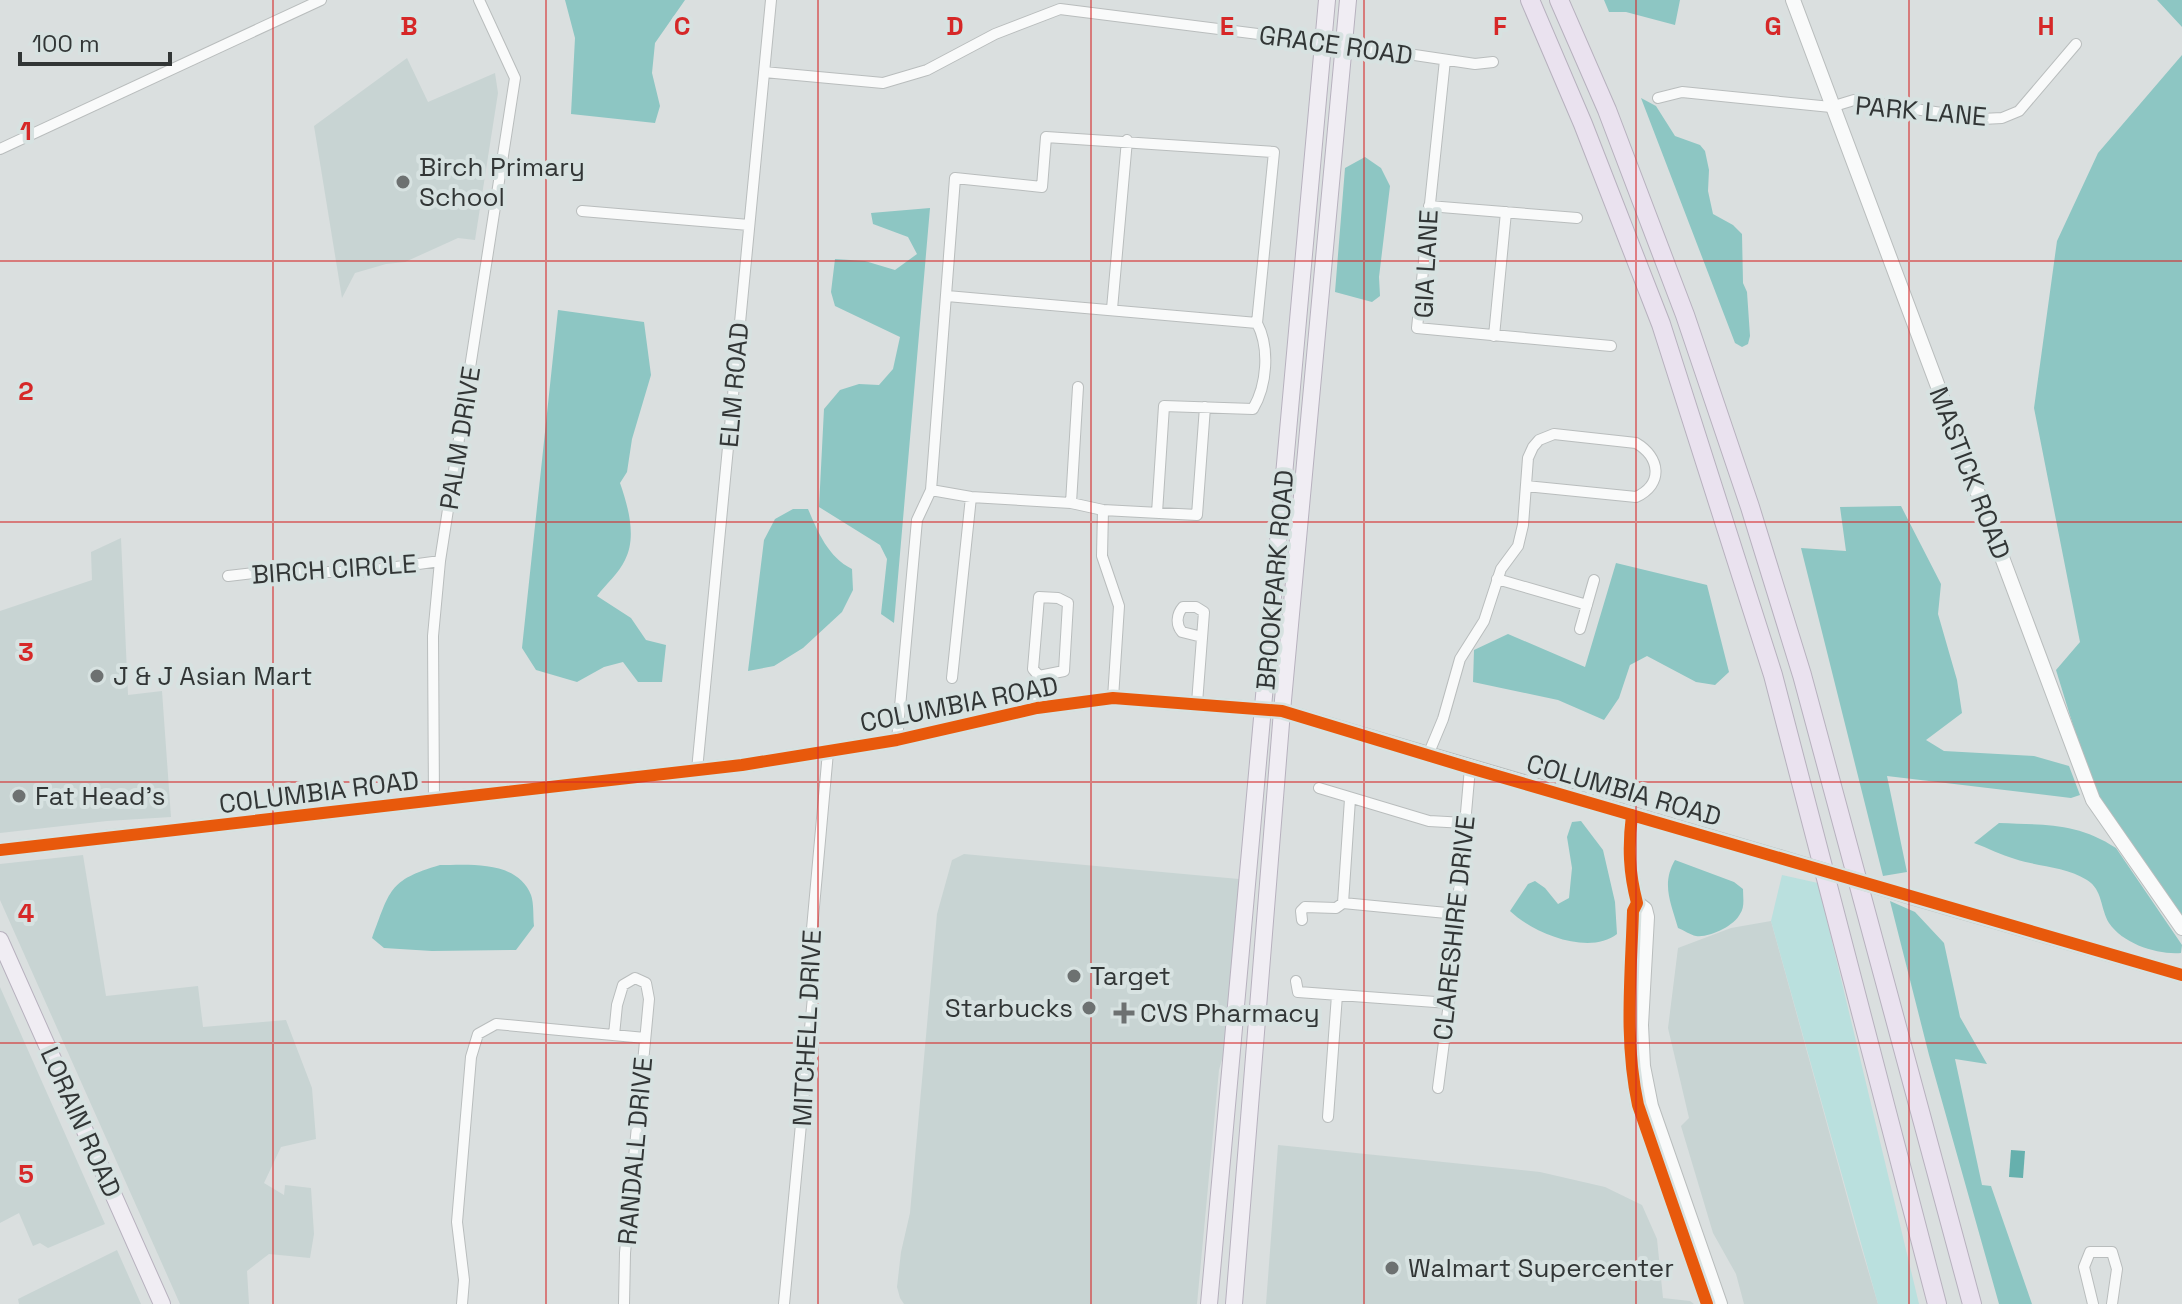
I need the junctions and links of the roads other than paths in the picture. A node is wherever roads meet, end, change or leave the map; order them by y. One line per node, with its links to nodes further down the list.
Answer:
1 (321, 0): 19 (street)
2 (479, 0): 38 (street, PALM DRIVE)
3 (771, 0): 15 (street, ELM ROAD)
4 (1327, 0): 10 (main road, BROOKPARK ROAD)
5 (1348, 0): 12 (main road, BROOKPARK ROAD)
6 (1530, 0): 85 (highway)
7 (1559, 0): 86 (highway)
8 (1793, 0): 17 (street, MASTICK ROAD)
9 (1060, 4): 10 (street, GRACE ROAD); 15 (street, GRACE ROAD)
10 (1323, 43): 12 (street, GRACE ROAD); 50 (main road, BROOKPARK ROAD)
11 (2076, 44): 17 (street, PARK LANE)
12 (1345, 45): 13 (street, GRACE ROAD); 51 (main road, BROOKPARK ROAD)
13 (1445, 60): 14 (street, GRACE ROAD); 20 (street, GIA LANE)
14 (1493, 62)
15 (764, 72): 24 (street, ELM ROAD)
16 (1658, 98): 17 (street)
17 (1831, 107): 67 (street, MASTICK ROAD)
18 (1127, 140): 25 (street); 26 (street); 27 (street)
19 (0, 149)
20 (1429, 206): 22 (street); 28 (street, GIA LANE)
21 (582, 211): 24 (street)
22 (1506, 212): 23 (street); 28 (street)
23 (1577, 218)
24 (749, 225): 56 (street, ELM ROAD)
25 (947, 296): 26 (street); 33 (street)
26 (1112, 309): 27 (street)
27 (1257, 323): 31 (street)
28 (1494, 336): 29 (street, GIA LANE)
29 (1611, 346)
30 (1078, 387): 35 (street)
31 (1205, 407): 37 (street); 37 (street)
32 (1526, 486): 32 (street); 40 (street)
33 (931, 490): 34 (street); 52 (street)
34 (971, 497): 35 (street); 46 (street)
35 (1071, 503): 36 (street)
36 (1103, 510): 37 (street); 47 (street)
37 (1157, 513)
38 (440, 561): 39 (street, BIRCH CIRCLE); 59 (street, PALM DRIVE)
39 (228, 576)
40 (1497, 579): 42 (street); 54 (street)
41 (1594, 580): 42 (street)
42 (1587, 605): 43 (street)
43 (1580, 629)
44 (1202, 637): 48 (street)
45 (1039, 676): 45 (street); 49 (street)
46 (952, 678)
47 (1113, 698): 48 (street, COLUMBIA ROAD); 49 (street, COLUMBIA ROAD)
48 (1197, 703): 50 (street, COLUMBIA ROAD)
49 (1037, 708): 52 (street, COLUMBIA ROAD)
50 (1263, 710): 51 (street, COLUMBIA ROAD); 81 (main road, BROOKPARK ROAD)
51 (1282, 711): 54 (street, COLUMBIA ROAD); 82 (main road, BROOKPARK ROAD)
52 (897, 740): 53 (street, COLUMBIA ROAD)
53 (828, 752): 56 (street, COLUMBIA ROAD); 80 (street, MITCHELL DRIVE)
54 (1428, 755): 55 (street, COLUMBIA ROAD)
55 (1470, 768): 60 (street, COLUMBIA ROAD); 61 (street, CLARESHIRE DRIVE)
56 (697, 770): 59 (street, COLUMBIA ROAD)
57 (1319, 788): 58 (street)
58 (1350, 799): 61 (street); 63 (street)
59 (434, 800): 62 (street, COLUMBIA ROAD)
60 (1632, 815): 64 (street); 69 (street, COLUMBIA ROAD, bridge)
61 (1465, 823): 65 (street, CLARESHIRE DRIVE)
62 (0, 850)
63 (1343, 903): 65 (street); 66 (street)
64 (1637, 903): 83 (street); 84 (street)
65 (1457, 914): 72 (street, CLARESHIRE DRIVE)
66 (1302, 920)
67 (2182, 928)
68 (0, 940): 77 (main road, LORAIN ROAD)
69 (2182, 975)
70 (1296, 981): 71 (street)
71 (1337, 995): 72 (street); 76 (street)
72 (1449, 1003): 75 (street, CLARESHIRE DRIVE)
73 (614, 1035): 74 (street); 74 (street, RANDALL DRIVE); 78 (street)
74 (645, 1038): 79 (street, RANDALL DRIVE)
75 (1438, 1088)
76 (1328, 1117)
77 (162, 1304)
78 (462, 1304)
79 (624, 1304)
80 (784, 1304)
81 (1209, 1304)
82 (1234, 1304)
83 (1707, 1304)
84 (1720, 1304)
85 (1937, 1304)
86 (1972, 1304)
87 (2093, 1304): 88 (street)
88 (2112, 1304)

